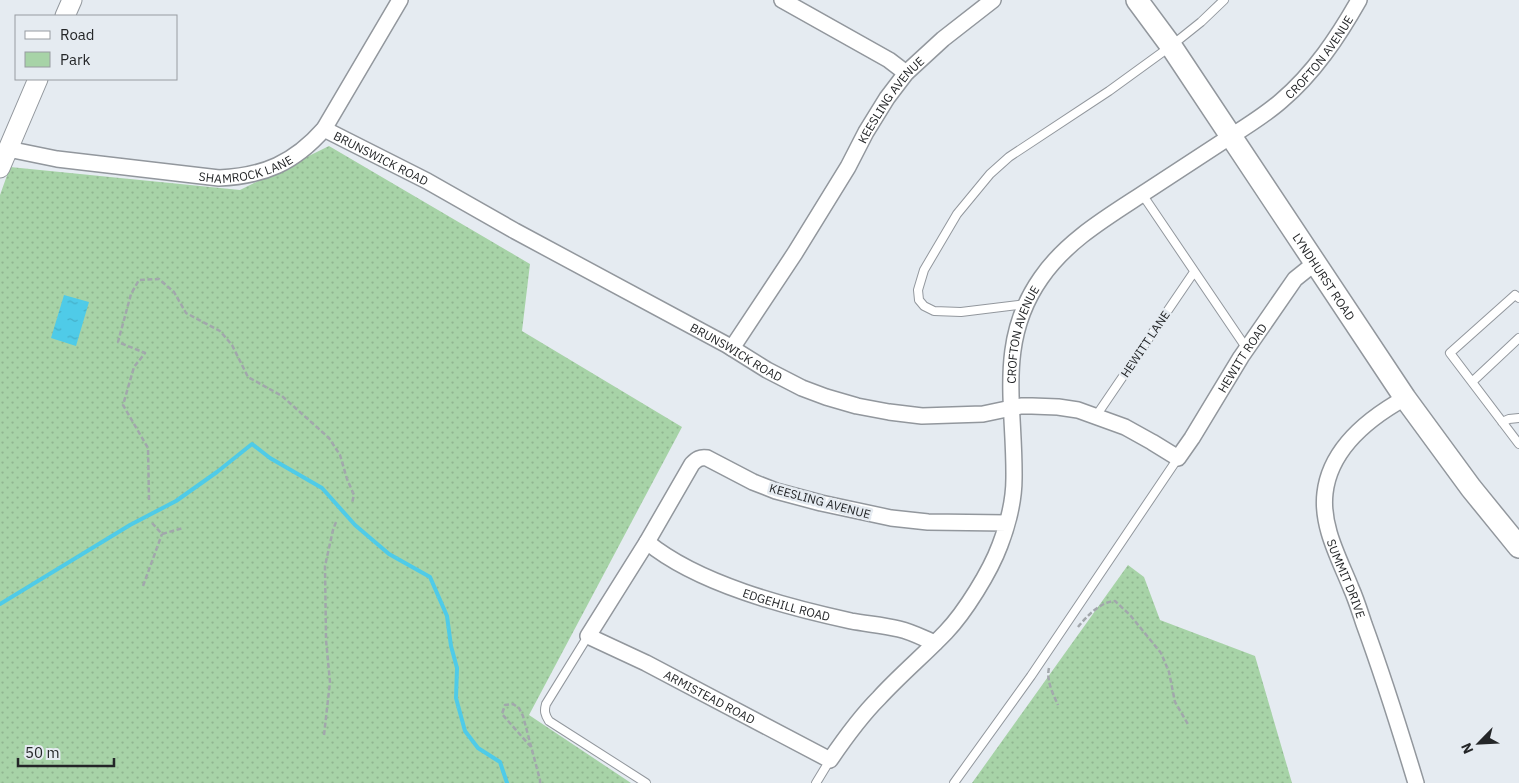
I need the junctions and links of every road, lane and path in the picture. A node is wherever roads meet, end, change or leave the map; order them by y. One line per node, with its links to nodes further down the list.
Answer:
1 (72, 0): 8 (street)
2 (400, 0): 12 (street, SHAMROCK LANE)
3 (782, 0): 10 (street)
4 (993, 0): 10 (street, KEESLING AVENUE)
5 (1138, 0): 9 (main road, LYNDHURST ROAD)
6 (1224, 0): 9 (lane)
7 (1359, 0): 13 (street, CROFTON AVENUE)
8 (65, 15)
9 (1171, 46): 13 (main road, LYNDHURST ROAD); 20 (lane)
10 (906, 72): 22 (street, KEESLING AVENUE)
11 (38, 80): 14 (street)
12 (324, 129): 14 (street, SHAMROCK LANE); 22 (street, BRUNSWICK ROAD)
13 (1231, 136): 16 (street, CROFTON AVENUE); 17 (main road, LYNDHURST ROAD)
14 (8, 149): 15 (street)
15 (0, 168)
16 (1142, 194): 18 (lane); 20 (street, CROFTON AVENUE)
17 (1315, 263): 23 (street, HEWITT ROAD); 25 (main road, LYNDHURST ROAD)
18 (1194, 272): 23 (lane); 27 (lane, HEWITT LANE)
19 (1519, 298): 24 (lane)
20 (1026, 304): 26 (street, CROFTON AVENUE)
21 (1519, 338): 24 (lane)
22 (732, 348): 26 (street, BRUNSWICK ROAD)
23 (1247, 349): 31 (street, HEWITT ROAD)
24 (1472, 382): 29 (lane)
25 (1405, 398): 40 (main road, LYNDHURST ROAD); 55 (street, SUMMIT DRIVE)
26 (1012, 408): 27 (street, BRUNSWICK ROAD); 36 (street, CROFTON AVENUE)
27 (1096, 416): 31 (street, BRUNSWICK ROAD)
28 (1519, 418): 29 (lane)
29 (1502, 422): 30 (lane)
30 (1519, 444)
31 (1178, 458): 54 (lane)
32 (149, 500): 33 (path)
33 (352, 503)
34 (336, 522): 48 (path)
35 (152, 523): 38 (path)
36 (1007, 523): 39 (street, KEESLING AVENUE); 44 (street, CROFTON AVENUE)
37 (182, 528): 38 (path)
38 (162, 534): 41 (path)
39 (647, 542): 43 (street, KEESLING AVENUE); 44 (street, EDGEHILL ROAD)
40 (1519, 547)
41 (144, 586)
42 (1074, 631): 47 (path)
43 (588, 636): 50 (street, ARMISTEAD ROAD); 52 (lane)
44 (935, 643): 50 (street, CROFTON AVENUE)
45 (1050, 664): 46 (path)
46 (1058, 705)
47 (1189, 726)
48 (324, 735)
49 (531, 747): 49 (path); 51 (path)
50 (830, 760): 53 (lane)
51 (540, 783)
52 (646, 783)
53 (816, 783)
54 (954, 783)
55 (1416, 783)

